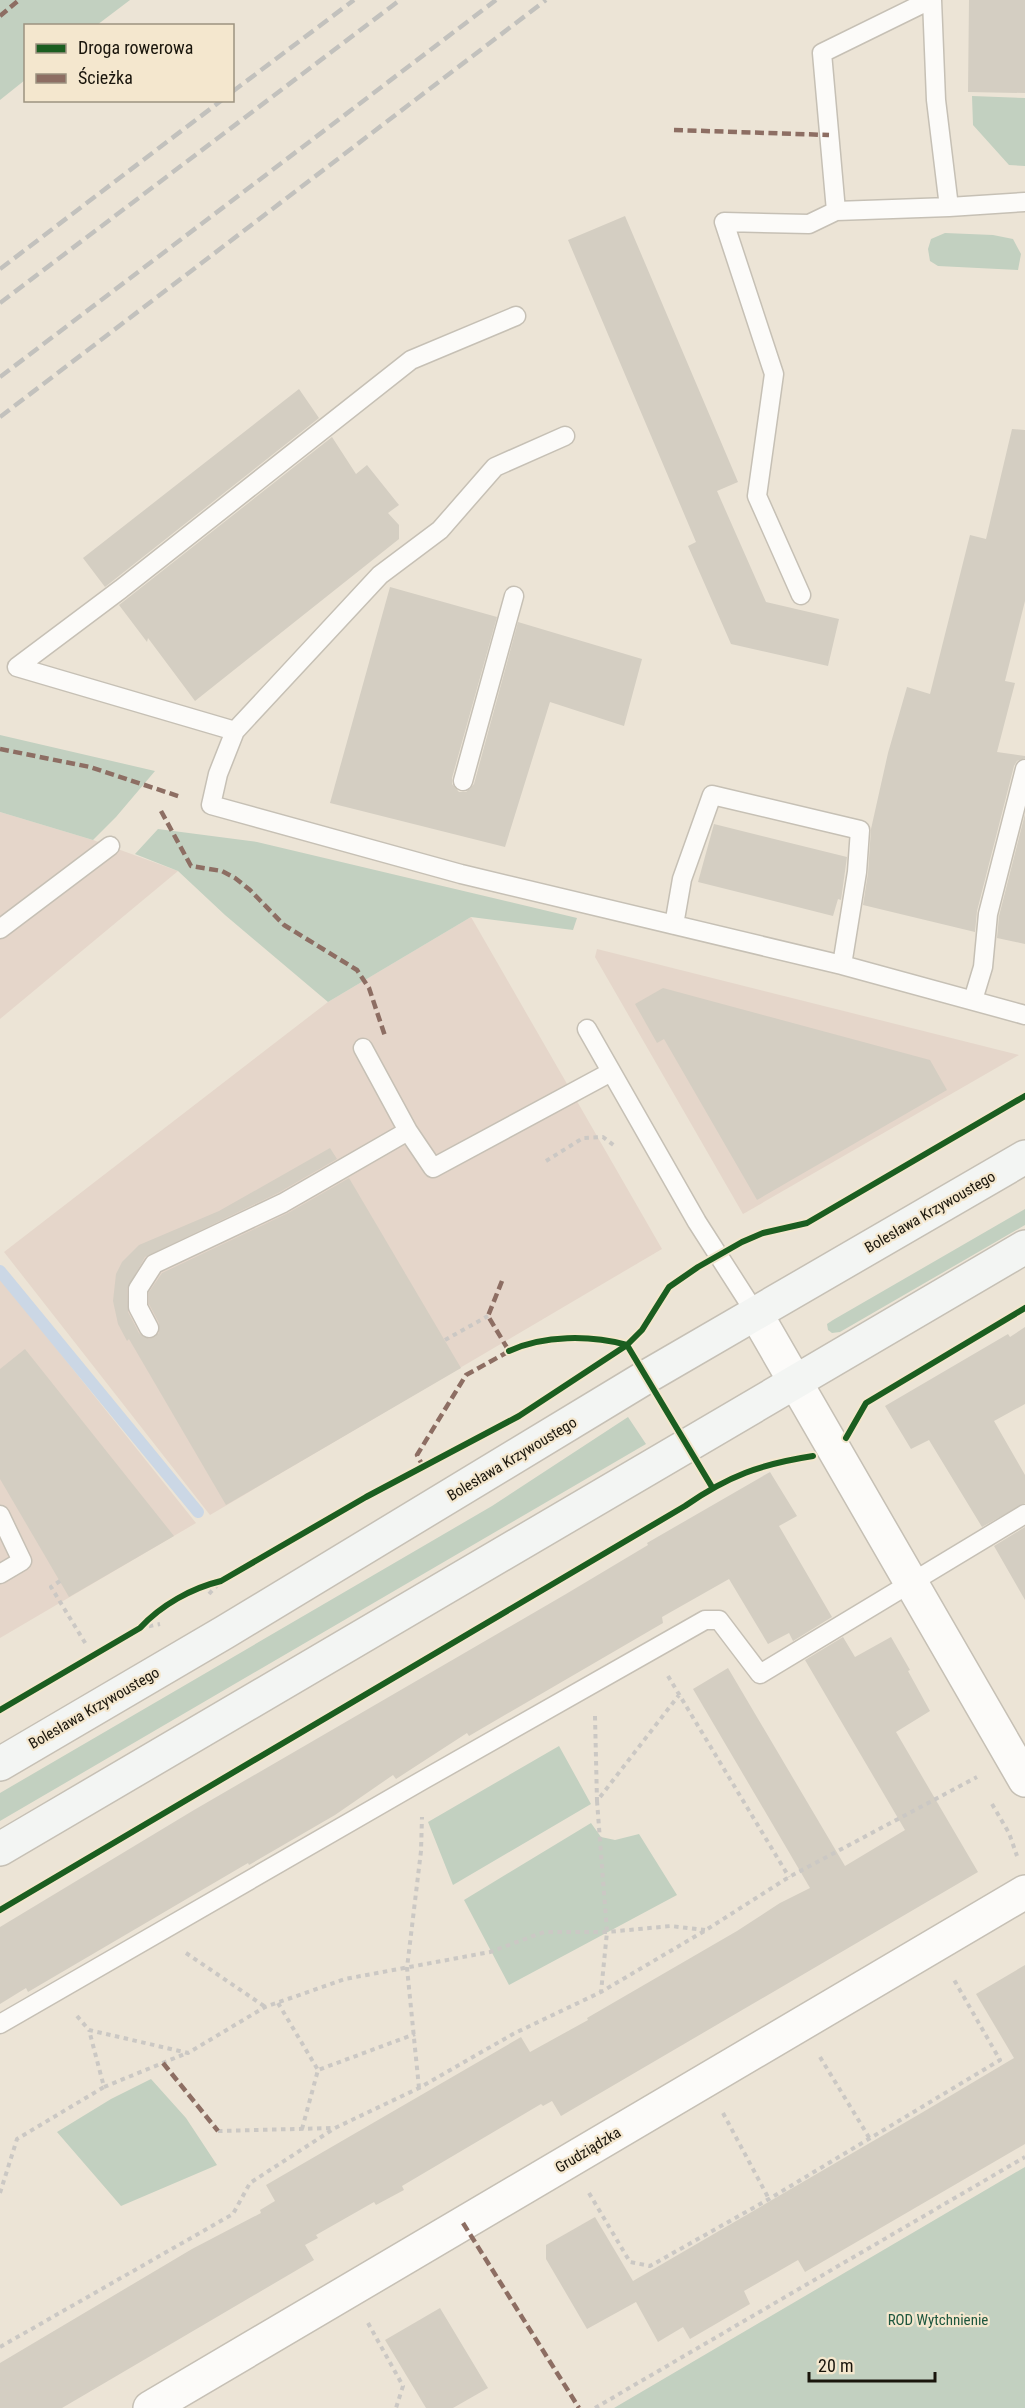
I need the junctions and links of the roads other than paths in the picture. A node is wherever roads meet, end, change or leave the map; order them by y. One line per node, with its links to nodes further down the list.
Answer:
1 (931, 0): 3 (lane); 4 (lane)
2 (1025, 202): 3 (lane)
3 (949, 207): 4 (lane)
4 (836, 211): 7 (lane)
5 (516, 316): 9 (lane)
6 (565, 436): 9 (lane)
7 (801, 595)
8 (514, 596): 11 (lane)
9 (235, 731): 13 (lane)
10 (1025, 769): 16 (lane)
11 (463, 781)
12 (110, 846): 14 (lane)
13 (674, 925): 15 (lane); 15 (lane)
14 (0, 928)
15 (842, 965): 16 (lane)
16 (973, 1000): 17 (lane)
17 (1025, 1015)
18 (587, 1029): 20 (lane)
19 (363, 1048): 21 (lane)
20 (610, 1072): 21 (lane); 24 (lane)
21 (408, 1131): 25 (lane)
22 (1025, 1157): 24 (main road, Bolesława Krzywoustego)
23 (1025, 1247): 26 (main road)
24 (756, 1314): 26 (street); 31 (main road, Bolesława Krzywoustego)
25 (149, 1328)
26 (796, 1381): 30 (street); 33 (main road)
27 (1025, 1514): 30 (lane)
28 (0, 1515): 29 (lane)
29 (0, 1574)
30 (910, 1582): 32 (street); 35 (lane)
31 (0, 1764)
32 (1025, 1780)
33 (0, 1849)
34 (1020, 1878): 36 (street, Grudziądzka)
35 (0, 2024)
36 (150, 2408)

